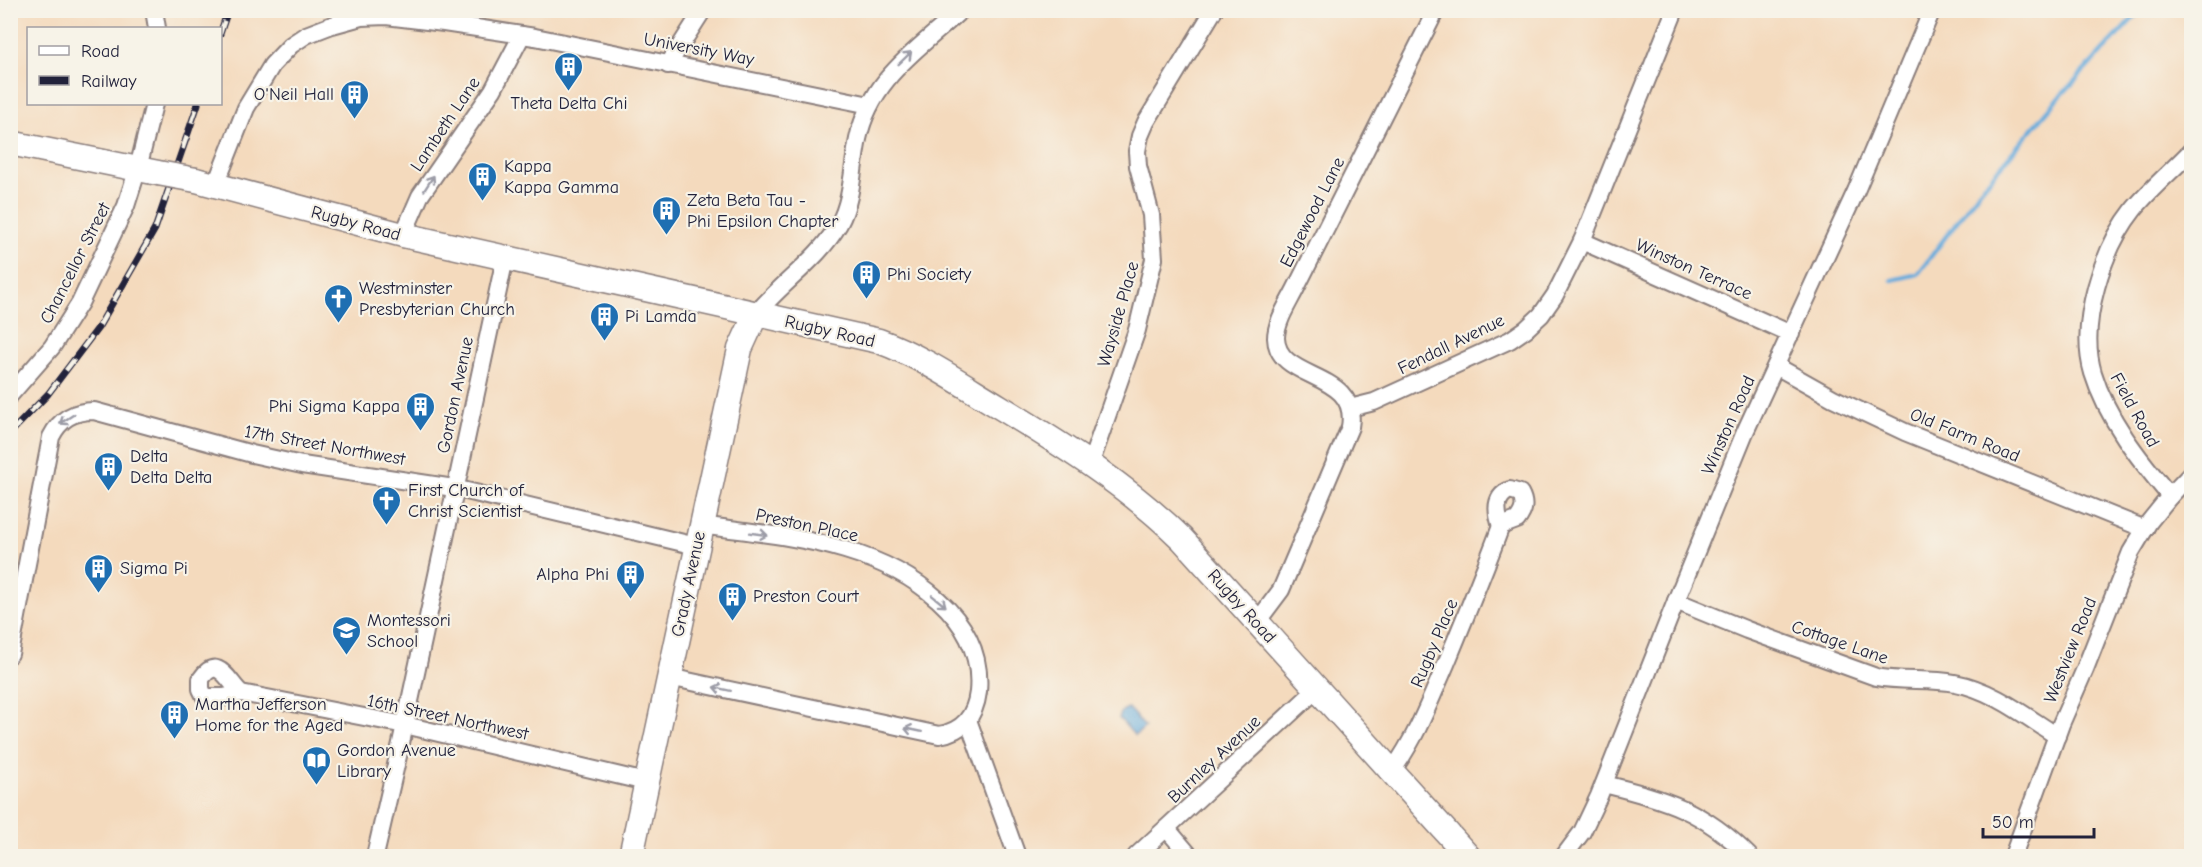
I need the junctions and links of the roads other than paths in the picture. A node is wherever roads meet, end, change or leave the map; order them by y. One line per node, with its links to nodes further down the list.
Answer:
1 (154, 10): 8 (street)
2 (703, 10): 10 (street)
3 (961, 10): 12 (street, one-way to 3)
4 (1214, 10): 26 (street, Wayside Place)
5 (1436, 10): 25 (street, Edgewood Lane)
6 (1675, 10): 18 (street, Fendall Avenue)
7 (1932, 10): 21 (street, Winston Road)
8 (158, 27)
9 (522, 35): 10 (street, University Way); 16 (street, University Way); 17 (street, Lambeth Lane, one-way to 9)
10 (668, 64): 12 (street, University Way)
11 (154, 105): 15 (street, Chancellor Street)
12 (870, 105): 20 (street)
13 (10, 143): 15 (main road, Rugby Road)
14 (2192, 150): 29 (street, Field Road)
15 (148, 171): 16 (main road, Rugby Road, bridge); 23 (street, Chancellor Street)
16 (206, 182): 17 (main road, Rugby Road)
17 (404, 236): 19 (main road, Rugby Road)
18 (1582, 241): 21 (street, Winston Terrace); 25 (street, Fendall Avenue)
19 (505, 258): 20 (main road, Rugby Road); 28 (street, Gordon Avenue)
20 (756, 314): 26 (main road, Rugby Road); 32 (main road, Grady Avenue)
21 (1791, 333): 22 (street, Winston Road)
22 (1776, 366): 31 (street, Old Farm Road); 33 (street, Winston Road)
23 (17, 378): 24 (street, Chancellor Street)
24 (10, 395)
25 (1350, 408): 34 (street)
26 (1090, 465): 34 (main road, Rugby Road)
27 (2192, 473): 29 (street, Westview Road)
28 (454, 488): 32 (street, 17th Street Northwest); 35 (street, 17th Street Northwest, one-way to 35); 40 (street, Gordon Avenue)
29 (2170, 496): 31 (street, Westview Road)
30 (1502, 526): 42 (street, Rugby Place)
31 (2145, 528): 41 (street, Westview Road)
32 (699, 536): 36 (main road, Grady Avenue); 39 (street, Preston Place, one-way to 39)
33 (1676, 601): 41 (street, Cottage Lane); 44 (street, Winston Road)
34 (1257, 622): 37 (main road, Rugby Road)
35 (10, 654)
36 (669, 677): 39 (street, one-way to 36); 43 (main road, Grady Avenue)
37 (1317, 689): 42 (main road, Rugby Road); 45 (street, Burnley Avenue)
38 (241, 693): 40 (street, 16th Street Northwest)
39 (968, 720): 48 (street)
40 (405, 725): 43 (street, 16th Street Northwest); 46 (street, Gordon Avenue)
41 (2057, 736): 54 (street, Westview Road)
42 (1392, 771): 51 (main road, Rugby Road)
43 (646, 782): 47 (main road, Grady Avenue)
44 (1604, 784): 52 (street, Winston Road); 53 (street)
45 (1167, 829): 49 (street, Burnley Avenue); 50 (street)
46 (375, 856)
47 (631, 856)
48 (1017, 856)
49 (1136, 856)
50 (1190, 856)
51 (1468, 856)
52 (1564, 856)
53 (1749, 856)
54 (2013, 856)

